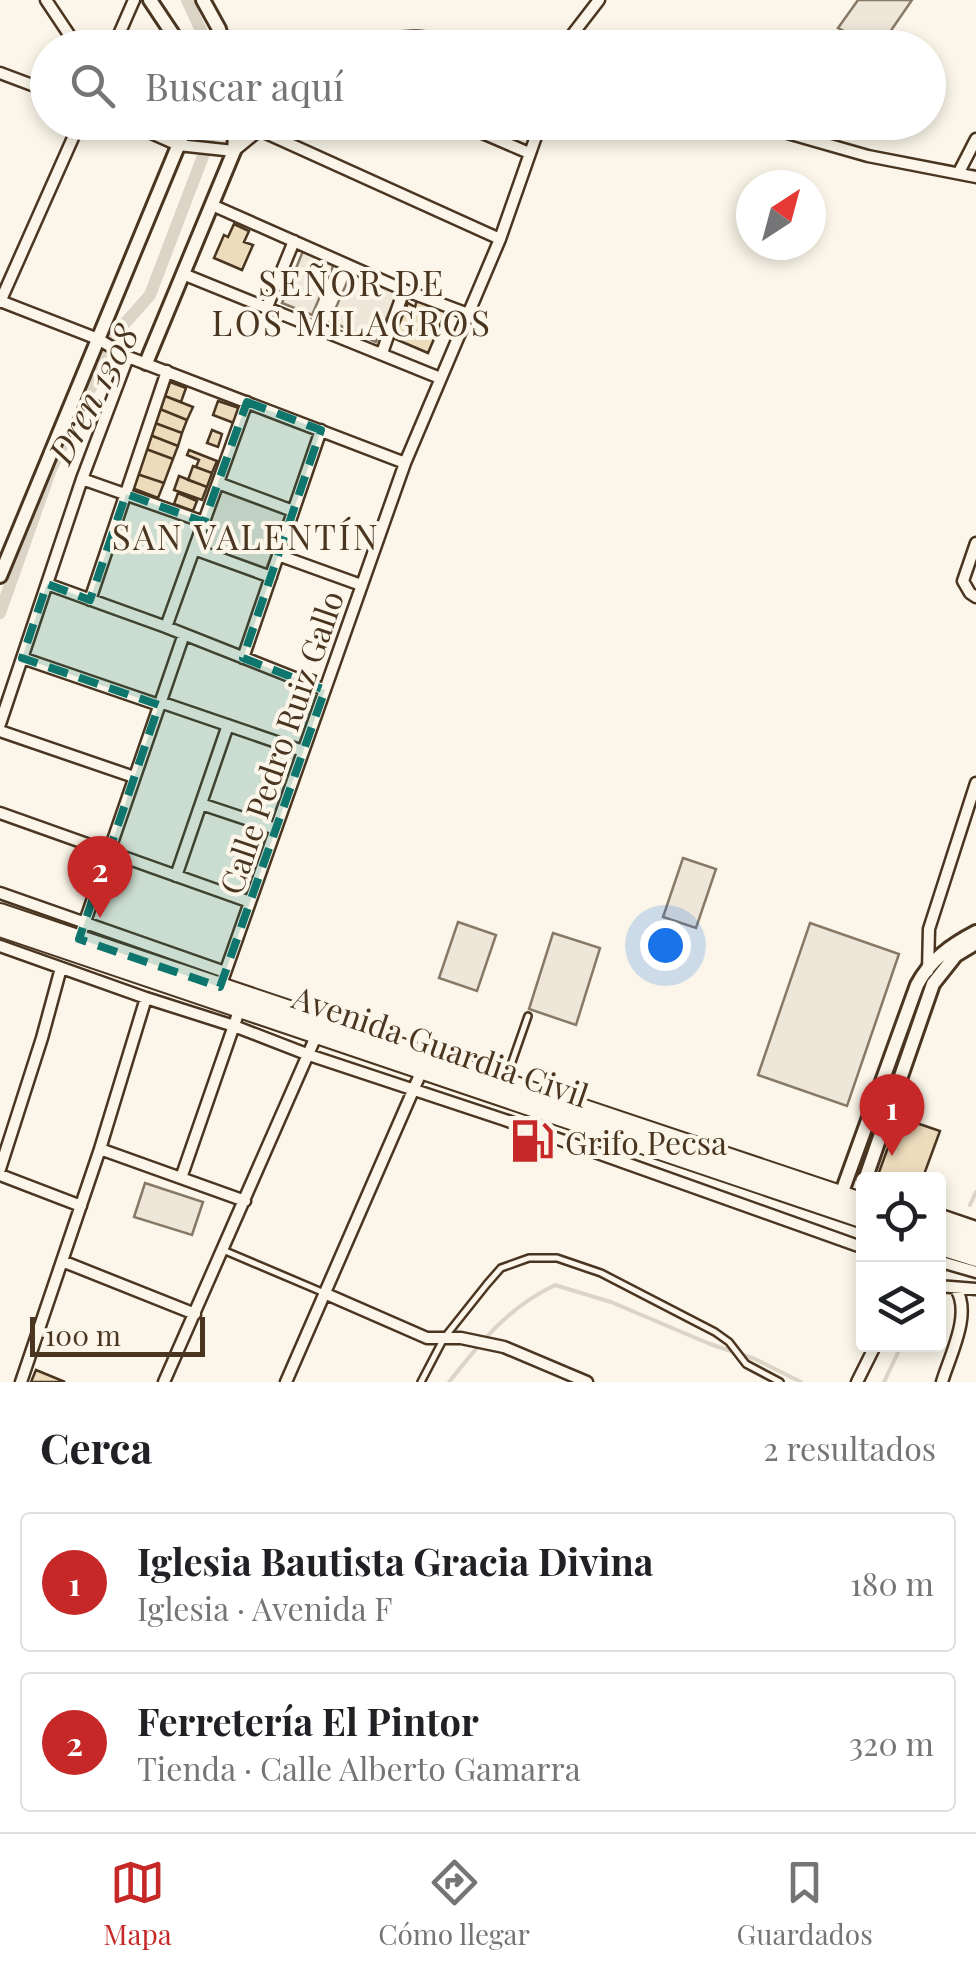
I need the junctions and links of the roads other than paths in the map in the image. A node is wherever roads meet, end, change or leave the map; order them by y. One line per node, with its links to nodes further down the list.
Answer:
1 (46, 0): 6 (street)
2 (134, 0): 7 (street)
3 (150, 0): 8 (street)
4 (203, 0): 9 (street)
5 (599, 0): 10 (street)
6 (66, 30)
7 (121, 30)
8 (170, 30)
9 (219, 30)
10 (576, 30)
11 (0, 73): 12 (street)
12 (30, 84)
13 (72, 140): 33 (street)
14 (167, 140): 23 (street)
15 (180, 140): 23 (street)
16 (235, 140): 24 (street)
17 (247, 140): 24 (street)
18 (293, 140): 29 (street)
19 (499, 140): 25 (street)
20 (534, 140): 25 (street, Calle Pedro Ruiz Gallo)
21 (812, 140): 26 (street)
22 (976, 140): 26 (street)
23 (178, 145): 24 (street); 36 (street)
24 (234, 151): 28 (street)
25 (529, 153): 29 (street, Calle Pedro Ruiz Gallo)
26 (959, 172): 27 (street)
27 (976, 177)
28 (212, 205): 30 (street); 31 (street)
29 (500, 239): 35 (street, Calle Pedro Ruiz Gallo)
30 (294, 242): 32 (street); 34 (street)
31 (183, 274): 34 (street); 39 (street)
32 (404, 290): 35 (street); 37 (street)
33 (0, 301): 36 (street)
34 (266, 307): 37 (street)
35 (468, 314): 41 (street, Calle Pedro Ruiz Gallo)
36 (98, 338): 38 (street); 53 (street)
37 (382, 353): 41 (street)
38 (128, 357): 39 (street); 45 (street)
39 (146, 364): 40 (street)
40 (167, 372): 42 (street); 47 (street)
41 (440, 378): 44 (street, Calle Pedro Ruiz Gallo)
42 (247, 402): 43 (street); 46 (street)
43 (321, 430): 44 (street); 48 (street)
44 (406, 462): 56 (street, Calle Pedro Ruiz Gallo)
45 (82, 479): 47 (street); 55 (street)
46 (218, 484): 48 (street); 49 (street)
47 (126, 494): 49 (street); 58 (street)
48 (294, 510): 52 (street)
49 (204, 522): 51 (street)
50 (976, 543): 57 (street)
51 (194, 549): 54 (street); 59 (street)
52 (278, 555): 54 (street); 56 (street)
53 (0, 576)
54 (271, 577): 62 (street)
55 (47, 584): 58 (street); 61 (street)
56 (361, 585): 63 (street, Calle Pedro Ruiz Gallo)
57 (976, 597)
58 (90, 600): 59 (street)
59 (166, 627): 60 (street)
60 (184, 634): 62 (street); 64 (street)
61 (22, 658): 64 (street); 66 (street)
62 (243, 658): 63 (street)
63 (324, 690): 67 (street, Calle Pedro Ruiz Gallo)
64 (160, 703): 65 (street); 68 (street)
65 (228, 725): 67 (street); 70 (street)
66 (0, 728): 68 (street)
67 (303, 751): 72 (street, Calle Pedro Ruiz Gallo)
68 (134, 777): 73 (street)
69 (976, 782): 82 (street)
70 (201, 804): 72 (street); 74 (street)
71 (0, 813): 73 (street)
72 (276, 829): 76 (street, Calle Pedro Ruiz Gallo)
73 (108, 852): 74 (street); 78 (street)
74 (176, 876): 76 (street)
75 (0, 893): 78 (street)
76 (250, 902): 83 (street, Calle Pedro Ruiz Gallo)
77 (3, 925): 78 (highway, Avenida Guardia Civil); 81 (street); 86 (highway, Avenida Guardia Civil)
78 (81, 931): 83 (highway, Avenida Guardia Civil)
79 (976, 932): 82 (street)
80 (976, 943): 82 (street)
81 (61, 968): 84 (street); 96 (street)
82 (931, 974): 97 (street); 98 (street)
83 (222, 980): 91 (highway, Avenida Guardia Civil)
84 (146, 998): 86 (street); 94 (street)
85 (528, 1016): 91 (lane)
86 (237, 1017): 87 (highway, Avenida Guardia Civil); 88 (street); 99 (street)
87 (317, 1034): 88 (street); 89 (highway, Avenida Guardia Civil)
88 (308, 1054): 90 (street); 100 (street)
89 (422, 1070): 90 (street); 91 (highway, Avenida Guardia Civil)
90 (414, 1088): 92 (street); 117 (street)
91 (500, 1089): 92 (lane); 93 (highway, Avenida Guardia Civil); 101 (highway, Avenida Guardia Civil)
92 (504, 1120): 95 (street)
93 (618, 1136): 95 (lane); 101 (highway, Avenida Guardia Civil)
94 (100, 1149): 99 (street); 102 (street)
95 (621, 1161): 107 (street)
96 (0, 1172): 102 (street)
97 (865, 1172)
98 (866, 1172)
99 (182, 1178): 100 (street)
100 (245, 1201): 109 (street)
101 (856, 1204)
102 (81, 1206): 111 (street)
103 (946, 1217): 104 (street)
104 (976, 1227)
105 (946, 1231): 106 (highway)
106 (976, 1241)
107 (856, 1245)
108 (946, 1248): 110 (highway)
109 (223, 1250): 117 (lane); 118 (street)
110 (976, 1258)
111 (62, 1261): 118 (street); 121 (street)
112 (941, 1262): 113 (street)
113 (976, 1272)
114 (946, 1287): 115 (street)
115 (956, 1288): 116 (street); 128 (street)
116 (976, 1289)
117 (324, 1293): 119 (street); 123 (street)
118 (195, 1314): 122 (street)
119 (444, 1338): 124 (lane); 125 (street); 126 (lane)
120 (872, 1352): 127 (street)
121 (21, 1382)
122 (164, 1382)
123 (286, 1382)
124 (421, 1382)
125 (587, 1382)
126 (780, 1382)
127 (857, 1382)
128 (942, 1382)

